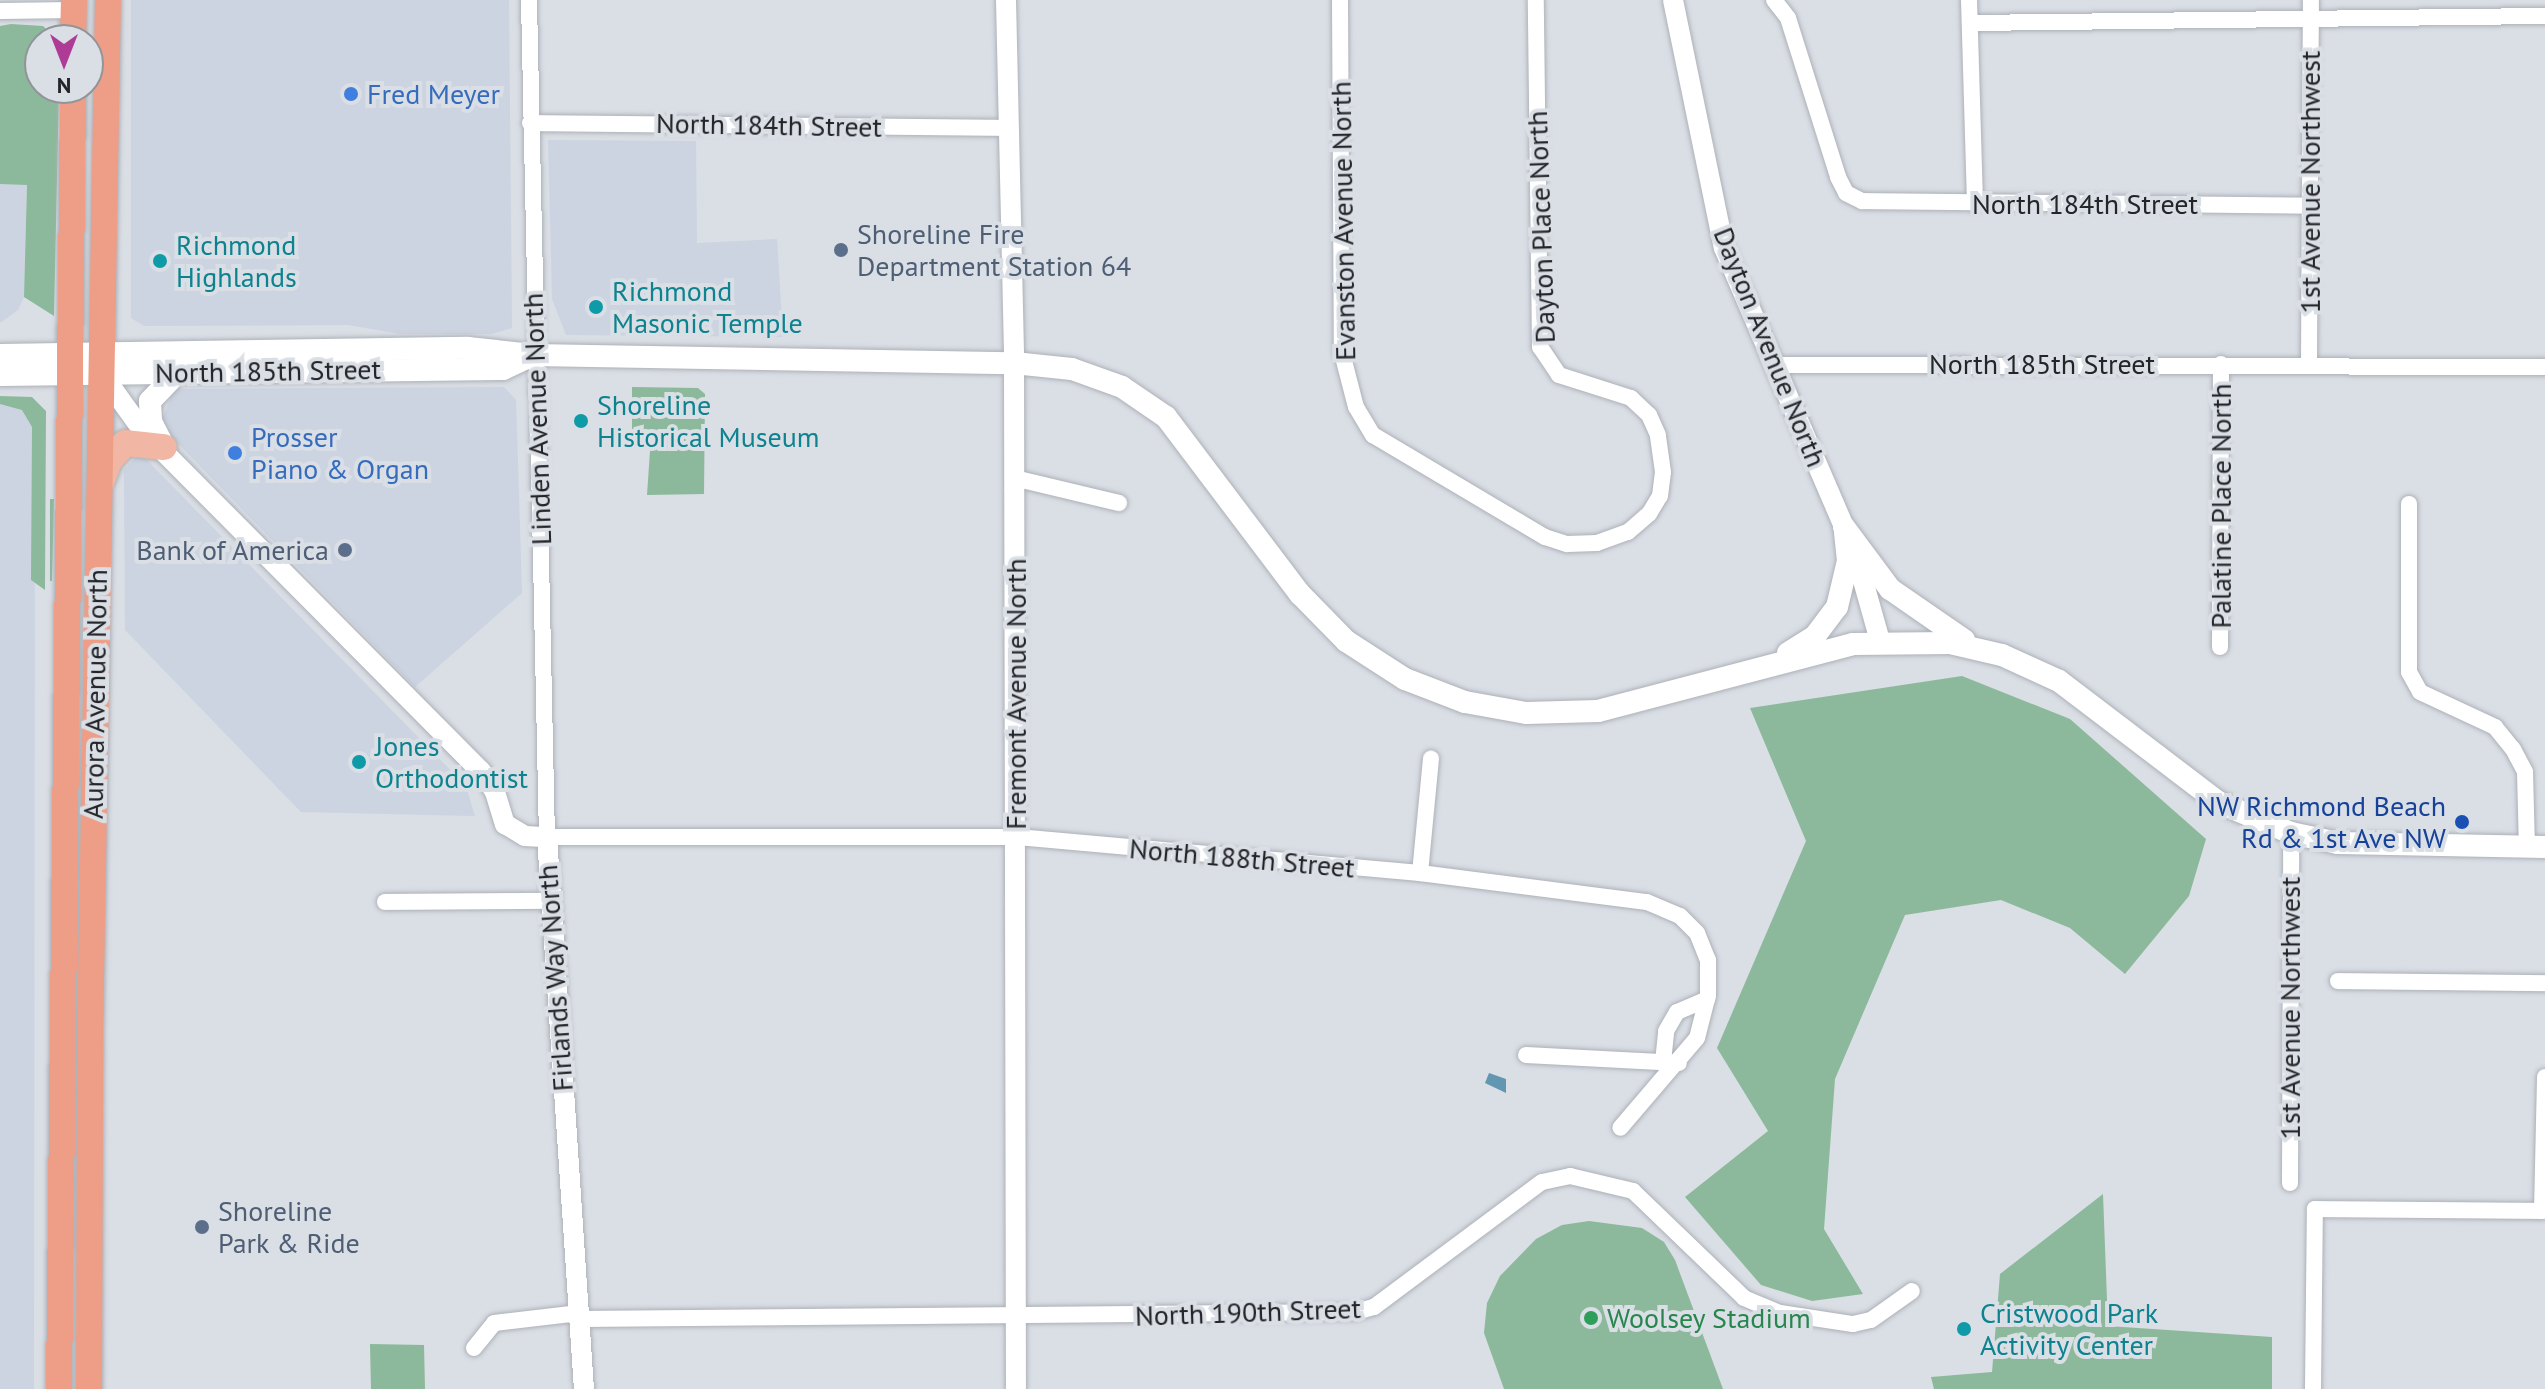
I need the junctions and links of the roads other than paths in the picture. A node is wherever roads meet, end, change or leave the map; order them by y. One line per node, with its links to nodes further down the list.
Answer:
1 (108, 0): 22 (highway, Aurora Avenue North)
2 (529, 0): 16 (street, Linden Avenue North)
3 (1006, 0): 17 (street, Fremont Avenue North)
4 (1340, 0): 31 (street, Evanston Avenue North)
5 (1536, 0): 31 (street, Dayton Place North)
6 (1673, 0): 27 (street, Dayton Avenue North)
7 (1774, 0): 18 (street, North 184th Street)
8 (1969, 0): 14 (street)
9 (2311, 0): 13 (street, 1st Avenue Northwest)
10 (74, 5): 11 (street)
11 (0, 11)
12 (2545, 16): 13 (street)
13 (2311, 20): 14 (street); 19 (street, 1st Avenue Northwest)
14 (1970, 23): 18 (street)
15 (73, 104): 24 (highway, Aurora Avenue North)
16 (530, 123): 17 (street, North 184th Street); 21 (street, Linden Avenue North)
17 (1008, 128): 23 (street, Fremont Avenue North)
18 (1975, 204): 19 (street, North 184th Street)
19 (2308, 206): 26 (street, 1st Avenue Northwest)
20 (0, 355): 24 (main road, North 185th Street)
21 (533, 355): 22 (main road, North 185th Street); 23 (main road, North 185th Street); 29 (main road, North 185th Street); 46 (street, Linden Avenue North)
22 (102, 363): 24 (main road, North 185th Street); 29 (main road, North 185th Street); 32 (street, Firlands Way North); 34 (highway, Aurora Avenue North)
23 (1014, 363): 33 (street, Fremont Avenue North); 41 (main road, North 185th Street)
24 (70, 364): 30 (main road, North 185th Street); 42 (highway, Aurora Avenue North)
25 (2221, 364): 26 (street, North 185th Street); 27 (street, North 185th Street); 39 (street, Palatine Place North)
26 (2309, 364): 28 (street, North 185th Street)
27 (1774, 365): 37 (street, Dayton Avenue North)
28 (2545, 367)
29 (177, 373): 32 (main road)
30 (0, 375)
31 (1658, 435)
32 (164, 447): 34 (main road); 46 (street, Firlands Way North)
33 (1014, 478): 35 (street); 47 (street, Fremont Avenue North)
34 (99, 488): 43 (highway, Aurora Avenue North)
35 (1119, 503)
36 (2409, 504): 48 (street)
37 (1844, 527): 38 (street, Dayton Avenue North); 40 (main road); 41 (main road)
38 (1880, 641): 40 (main road); 41 (main road)
39 (2220, 647)
40 (1979, 648): 45 (main road)
41 (1770, 665)
42 (66, 711): 43 (main road); 55 (highway, Aurora Avenue North)
43 (94, 732): 56 (highway, Aurora Avenue North)
44 (1431, 759): 49 (street)
45 (2291, 833): 48 (main road); 63 (street, 1st Avenue Northwest)
46 (547, 837): 47 (street, North 188th Street); 50 (street, Firlands Way North)
47 (1017, 837): 49 (street, North 188th Street); 66 (street, Fremont Avenue North)
48 (2536, 847)
49 (1420, 873): 54 (street, North 188th Street)
50 (547, 901): 51 (street); 65 (street, Firlands Way North)
51 (385, 902)
52 (2338, 981): 53 (street)
53 (2545, 983)
54 (1707, 999): 59 (street, North 188th Street); 59 (street)
55 (63, 1006): 56 (main road); 58 (highway, Aurora Avenue North)
56 (90, 1038): 61 (highway, Aurora Avenue North)
57 (1526, 1055): 59 (street)
58 (62, 1061): 61 (main road); 68 (highway, Aurora Avenue North)
59 (1671, 1063): 62 (street, North 188th Street)
60 (2545, 1077): 72 (street)
61 (90, 1084): 69 (highway, Aurora Avenue North)
62 (1620, 1128)
63 (2290, 1183)
64 (1912, 1291): 66 (street, North 190th Street)
65 (580, 1316): 66 (street, North 190th Street); 67 (street, North 190th Street); 70 (street, Firlands Way North)
66 (1016, 1318): 71 (street, Fremont Avenue North)
67 (474, 1348)
68 (59, 1389)
69 (89, 1389)
70 (584, 1389)
71 (1016, 1389)
72 (2313, 1389)

